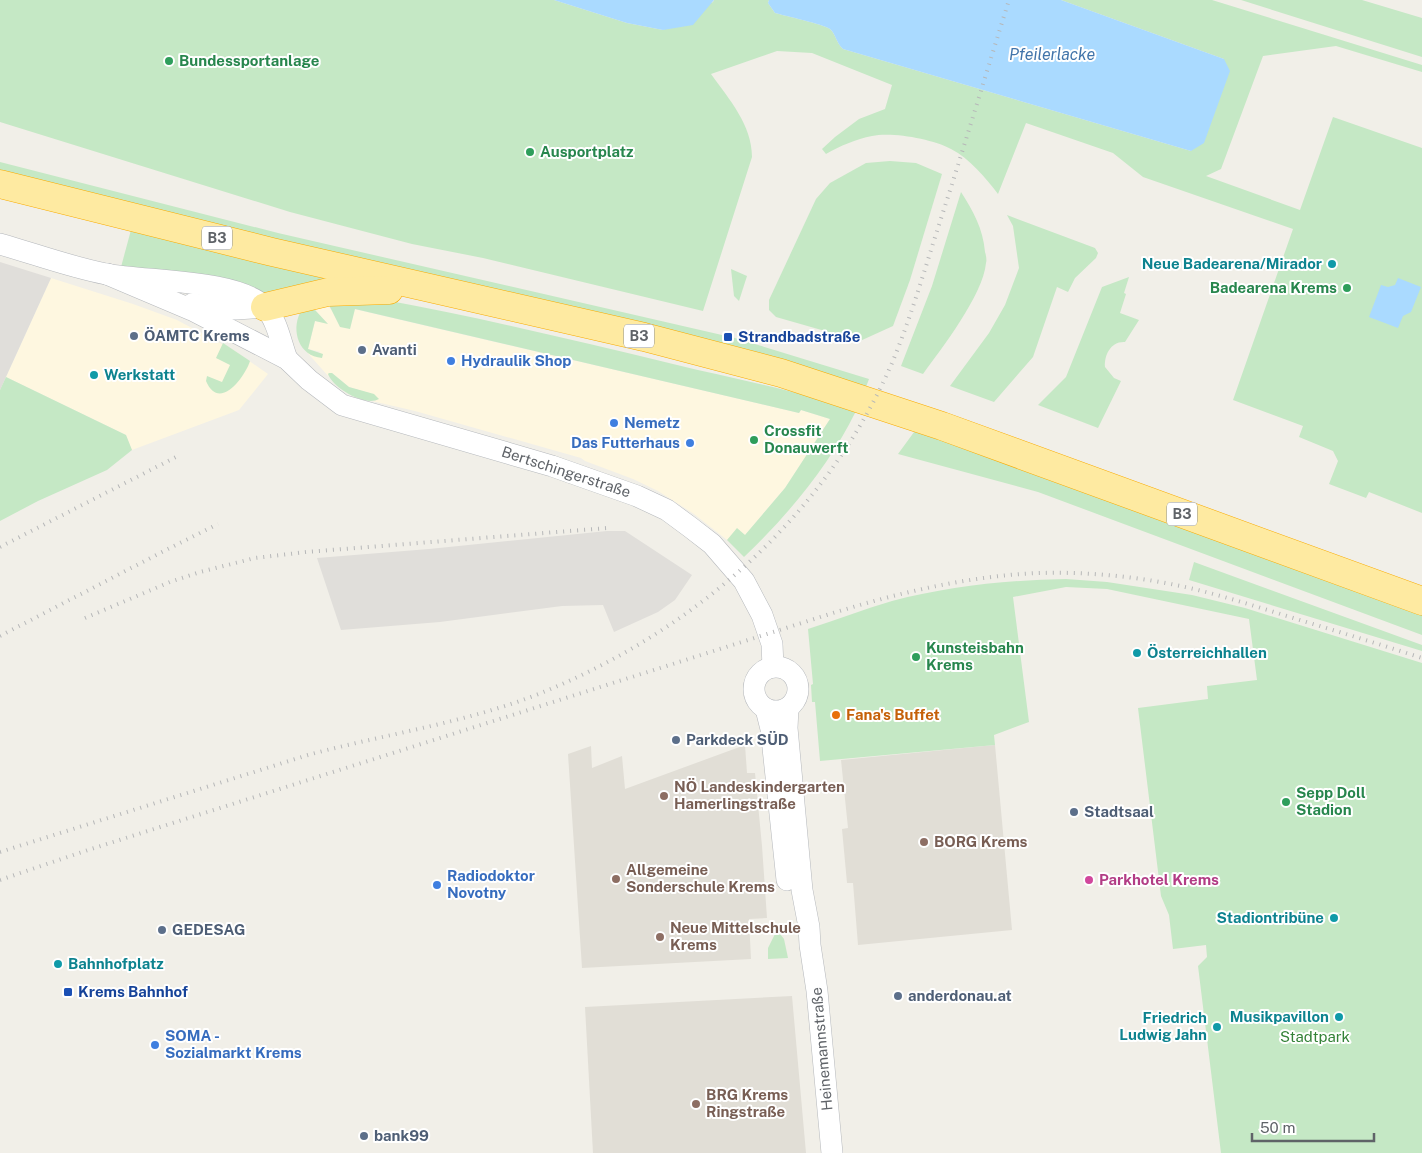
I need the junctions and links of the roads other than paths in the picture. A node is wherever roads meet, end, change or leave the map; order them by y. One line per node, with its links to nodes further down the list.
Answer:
1 (0, 184): 4 (highway, B3)
2 (0, 244): 3 (street, Bertschingerstraße)
3 (107, 274): 5 (street, Bertschingerstraße); 6 (street, Bertschingerstraße)
4 (435, 290): 6 (highway); 8 (highway, B3)
5 (172, 301): 6 (street, Bertschingerstraße); 7 (street, Bertschingerstraße)
6 (265, 307): 7 (street, Bertschingerstraße)
7 (287, 359): 9 (street, Bertschingerstraße)
8 (1422, 601)
9 (773, 667): 10 (street); 11 (street)
10 (788, 708): 11 (street); 12 (street, Heinemannstraße)
11 (766, 710): 12 (street, Heinemannstraße)
12 (810, 945): 13 (street, Heinemannstraße)
13 (832, 1153)

